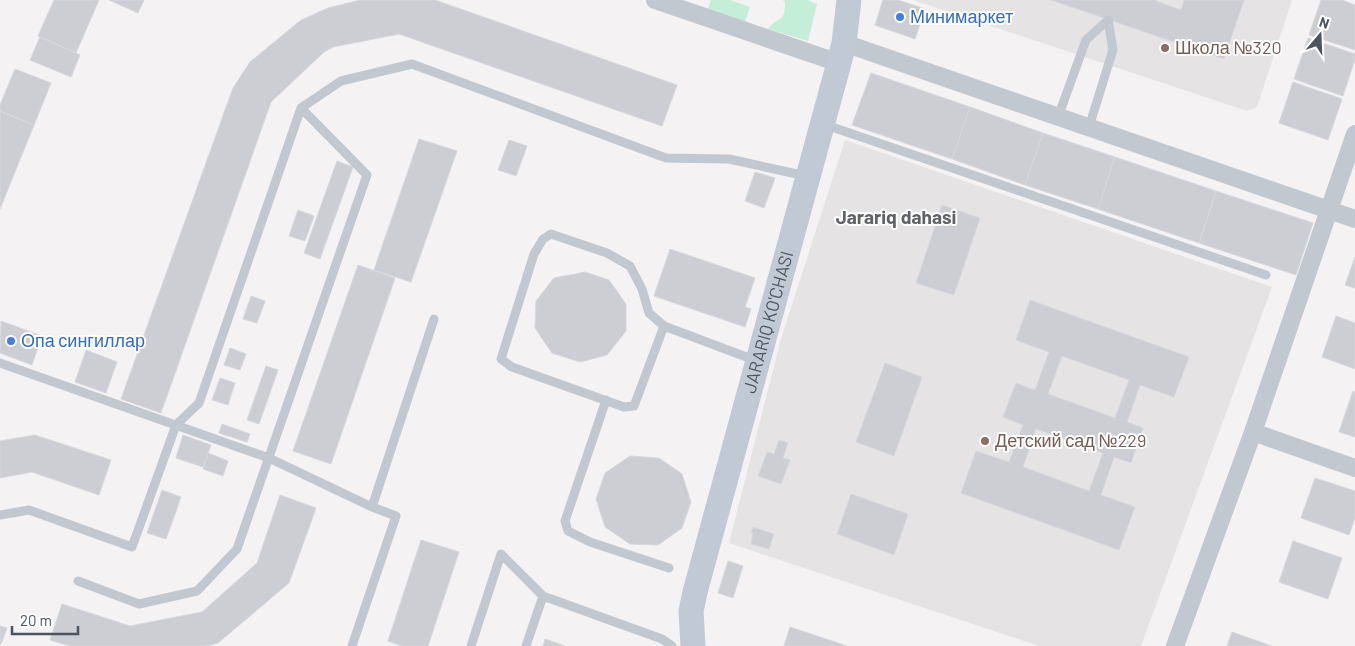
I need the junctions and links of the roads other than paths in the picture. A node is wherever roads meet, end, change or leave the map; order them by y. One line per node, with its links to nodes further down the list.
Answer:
1 (655, 0): 3 (street)
2 (849, 0): 3 (street, JARARIQ KO'CHASI)
3 (841, 53): 5 (street); 6 (street, JARARIQ KO'CHASI)
4 (301, 108): 9 (lane); 18 (lane); 20 (lane)
5 (1058, 117): 7 (street); 7 (lane)
6 (822, 124): 9 (street, JARARIQ KO'CHASI); 12 (lane)
7 (1088, 128): 10 (street)
8 (1355, 134): 10 (street)
9 (808, 176): 15 (street, JARARIQ KO'CHASI)
10 (1329, 210): 11 (street); 19 (street)
11 (1355, 219)
12 (1266, 275)
13 (434, 319): 22 (lane)
14 (664, 326): 15 (lane); 17 (lane); 17 (lane)
15 (758, 361): 31 (street, JARARIQ KO'CHASI)
16 (0, 363): 18 (lane)
17 (606, 400): 24 (lane)
18 (176, 425): 20 (lane); 23 (lane)
19 (1253, 432): 21 (street); 32 (street)
20 (269, 458): 22 (lane); 25 (lane)
21 (1355, 468)
22 (372, 507): 27 (lane)
23 (0, 515)
24 (669, 568)
25 (78, 581)
26 (543, 596): 28 (lane); 29 (lane); 30 (lane)
27 (352, 646)
28 (471, 646)
29 (526, 646)
30 (672, 646)
31 (693, 646)
32 (1175, 646)

